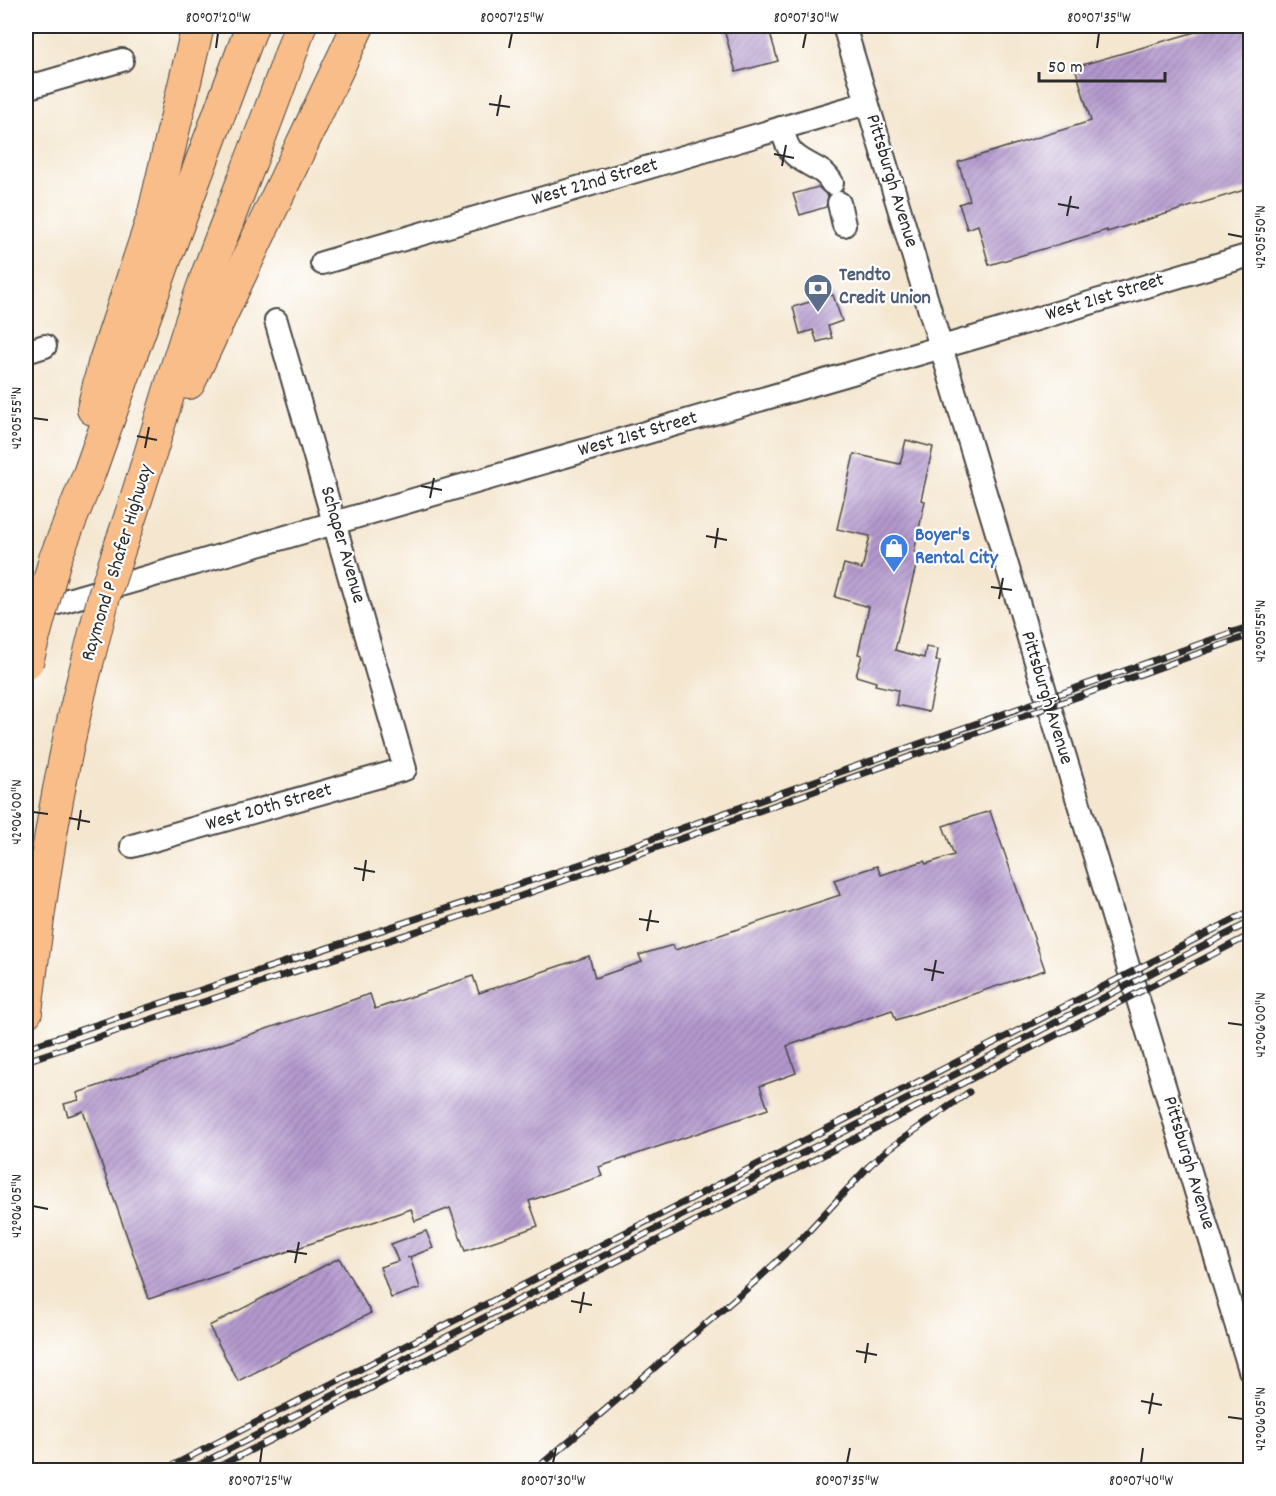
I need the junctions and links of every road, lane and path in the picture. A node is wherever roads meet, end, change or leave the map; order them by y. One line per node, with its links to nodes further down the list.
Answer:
1 (198, 26): 17 (highway)
2 (252, 26): 17 (highway)
3 (300, 26): 15 (highway, Raymond P Shafer Highway)
4 (358, 26): 15 (highway)
5 (844, 26): 8 (street, Pittsburgh Avenue)
6 (122, 60): 7 (street)
7 (26, 88)
8 (867, 103): 9 (street, West 22nd Street); 14 (street, Pittsburgh Avenue)
9 (781, 128): 10 (street); 12 (street, West 22nd Street)
10 (838, 204)
11 (1251, 255): 14 (street, West 21st Street)
12 (322, 263)
13 (276, 321): 16 (street, Schaper Avenue)
14 (942, 346): 16 (street, West 21st Street); 23 (street, Pittsburgh Avenue)
15 (145, 476): 22 (highway, Raymond P Shafer Highway, bridge)
16 (336, 523): 18 (street, West 21st Street); 20 (street, Schaper Avenue)
17 (56, 559): 19 (highway, bridge)
18 (26, 612)
19 (26, 665)
20 (405, 769): 21 (street, West 20th Street)
21 (132, 846)
22 (26, 1012)
23 (1251, 1370)

